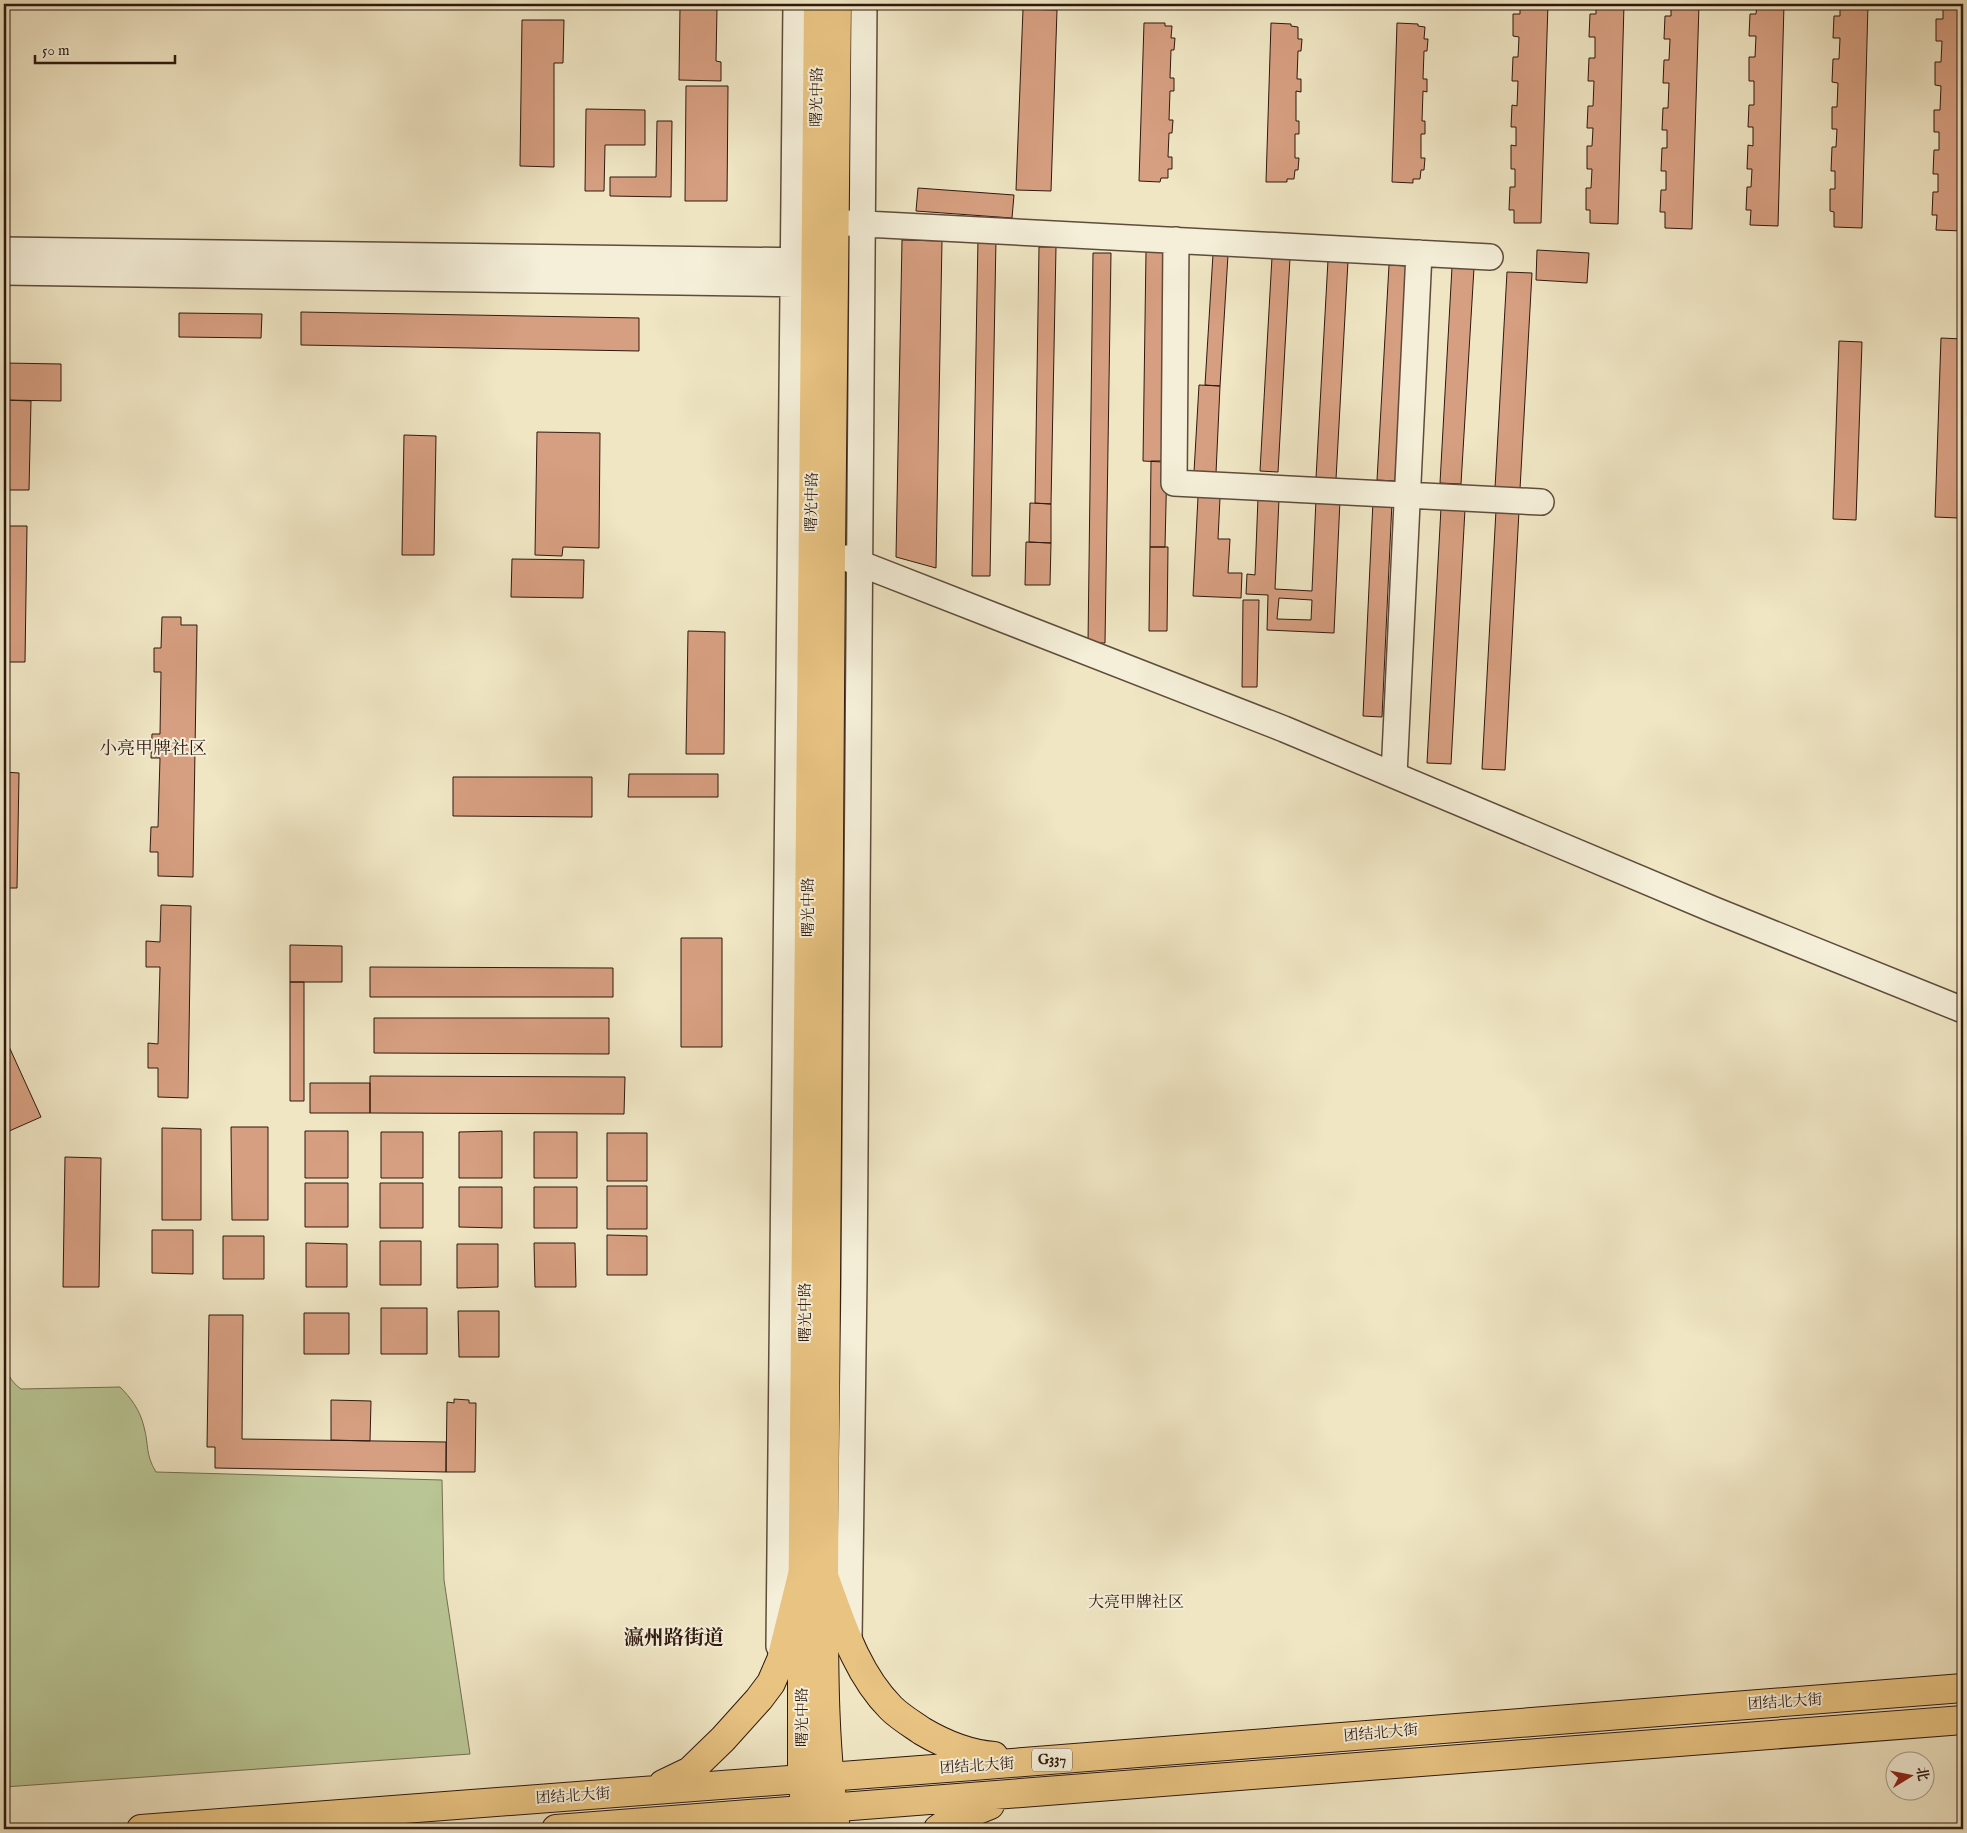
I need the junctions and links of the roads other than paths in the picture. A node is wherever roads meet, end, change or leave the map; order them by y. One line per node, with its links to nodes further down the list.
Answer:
1 (796, 4): 12 (street)
2 (818, 4): 12 (main road, 曙光中路)
3 (837, 4): 5 (main road, 曙光中路)
4 (864, 4): 6 (street)
5 (835, 222): 6 (street); 12 (main road, 曙光中路)
6 (862, 224): 7 (street); 16 (street)
7 (1176, 240): 9 (street); 13 (street)
8 (4, 250): 12 (street)
9 (1420, 253): 10 (street); 13 (street)
10 (1490, 257)
11 (4, 272): 12 (street)
12 (814, 273): 15 (main road, 曙光中路); 19 (main road, 曙光中路); 21 (street)
13 (1408, 495): 14 (street); 17 (street)
14 (1540, 502)
15 (831, 553): 16 (street); 19 (main road, 曙光中路)
16 (860, 563): 17 (street); 20 (street)
17 (1394, 775): 18 (street)
18 (1963, 1010)
19 (813, 1576): 20 (main road); 21 (main road); 25 (main road, 曙光中路); 26 (main road, 曙光中路)
20 (849, 1639): 24 (main road)
21 (778, 1666): 27 (main road)
22 (1963, 1688): 24 (main road, 团结北大街 / G337)
23 (1963, 1720): 28 (main road, 团结北大街 / G337)
24 (1043, 1761): 25 (main road, 团结北大街 / G337)
25 (829, 1776): 26 (main road, 团结北大街 / G337); 29 (main road, 曙光中路)
26 (802, 1778): 27 (main road, 团结北大街 / G337); 30 (main road, 曙光中路)
27 (623, 1792): 32 (main road, 团结北大街 / G337)
28 (1044, 1792): 29 (main road, 团结北大街 / G337); 35 (main road)
29 (834, 1819): 30 (main road, 团结北大街 / G337)
30 (807, 1820): 31 (main road, 团结北大街 / G337)
31 (634, 1823): 33 (main road, 团结北大街 / G337); 34 (main road)
32 (141, 1829)
33 (556, 1829)
34 (668, 1829)
35 (938, 1829)

